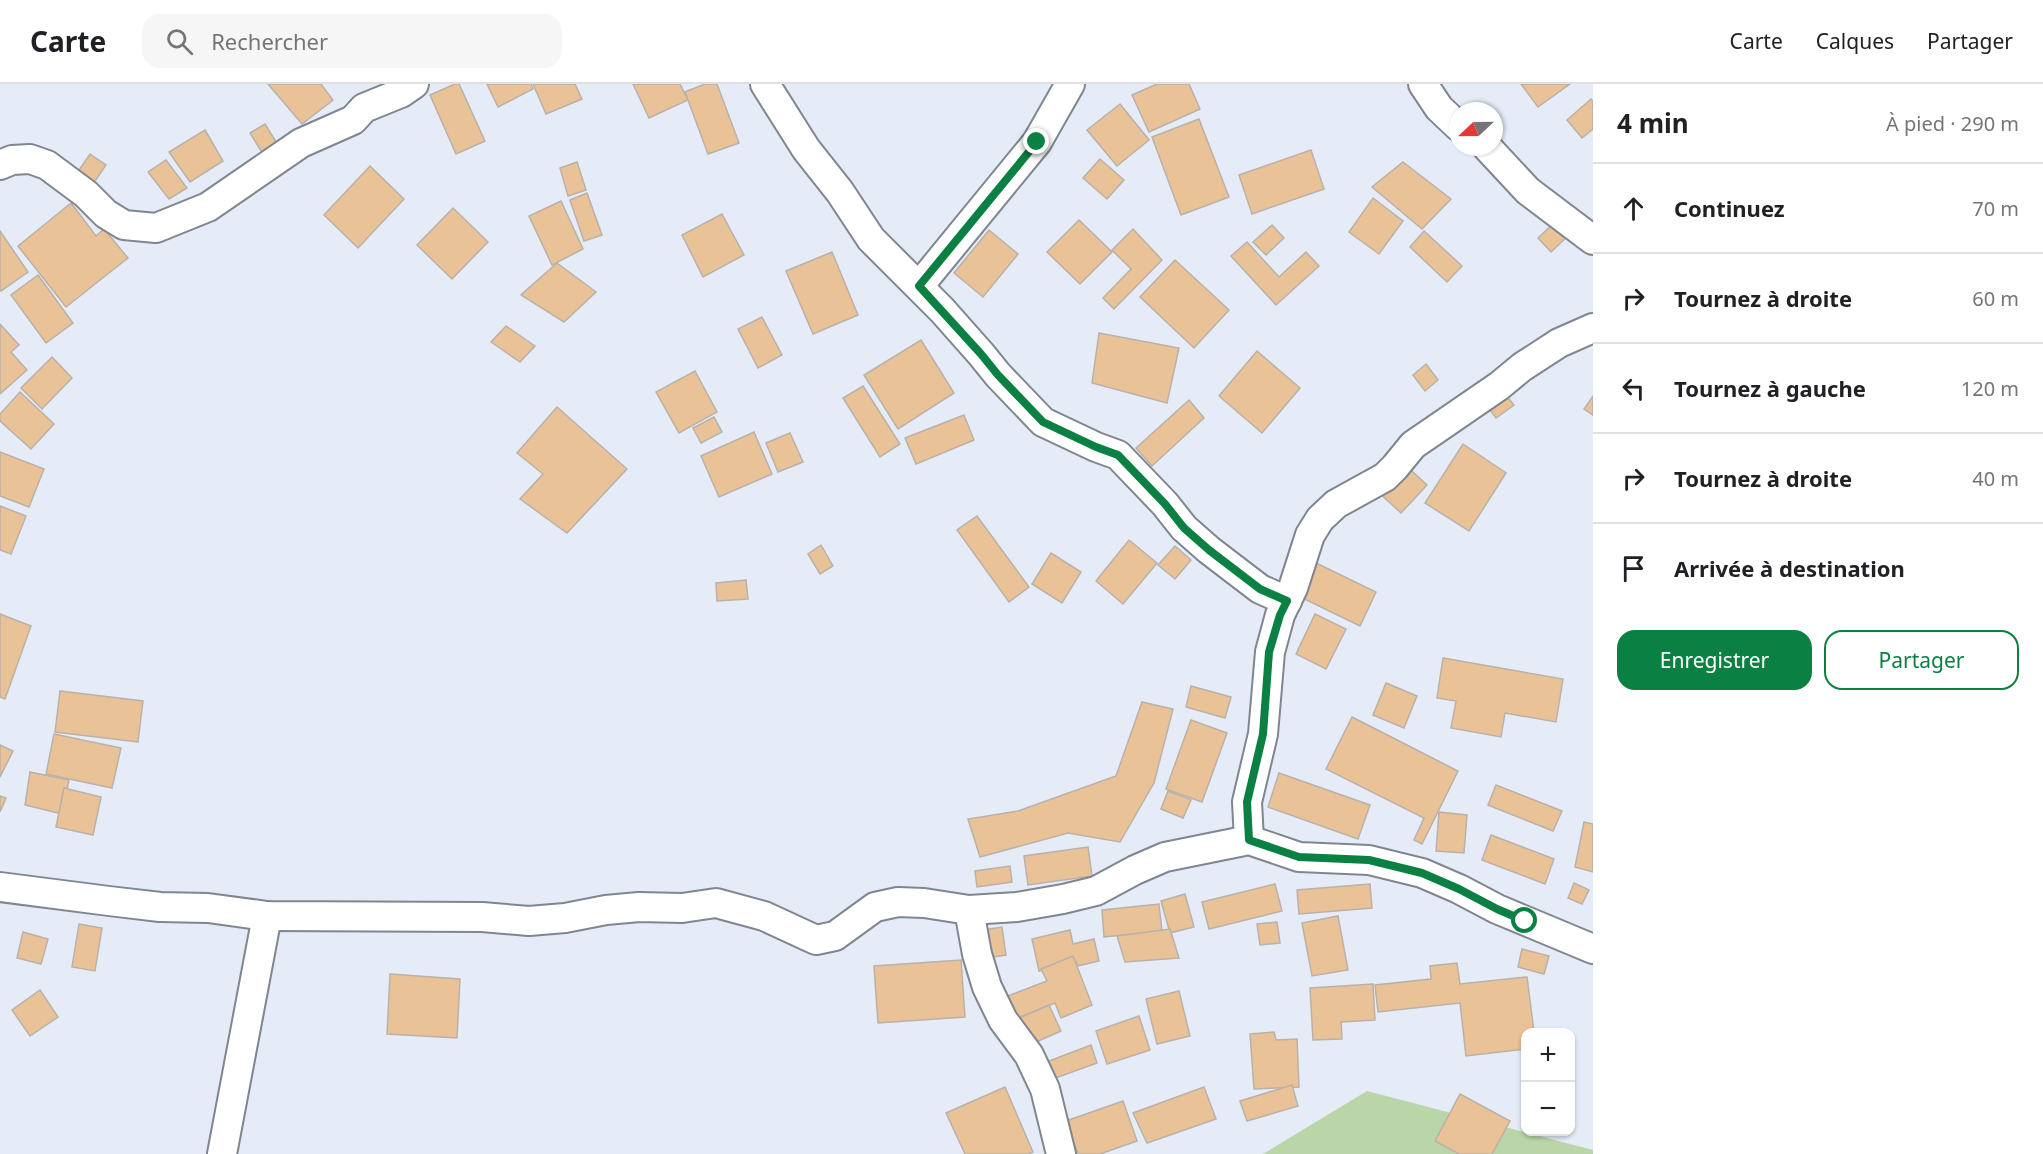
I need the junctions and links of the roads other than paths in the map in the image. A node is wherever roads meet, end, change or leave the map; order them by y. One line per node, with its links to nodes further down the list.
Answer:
1 (414, 84): 5 (street)
2 (765, 84): 10 (street)
3 (1070, 84): 10 (street)
4 (1423, 84): 6 (street)
5 (366, 96): 8 (street)
6 (1449, 117)
7 (1495, 156): 9 (street)
8 (0, 165)
9 (1593, 240)
10 (919, 286): 12 (street)
11 (1593, 328): 12 (street)
12 (1287, 601): 13 (street)
13 (1249, 840): 15 (street); 17 (street)
14 (0, 887): 16 (street)
15 (969, 910): 16 (street); 19 (street)
16 (267, 916): 18 (street)
17 (1593, 949)
18 (222, 1154)
19 (1061, 1154)

